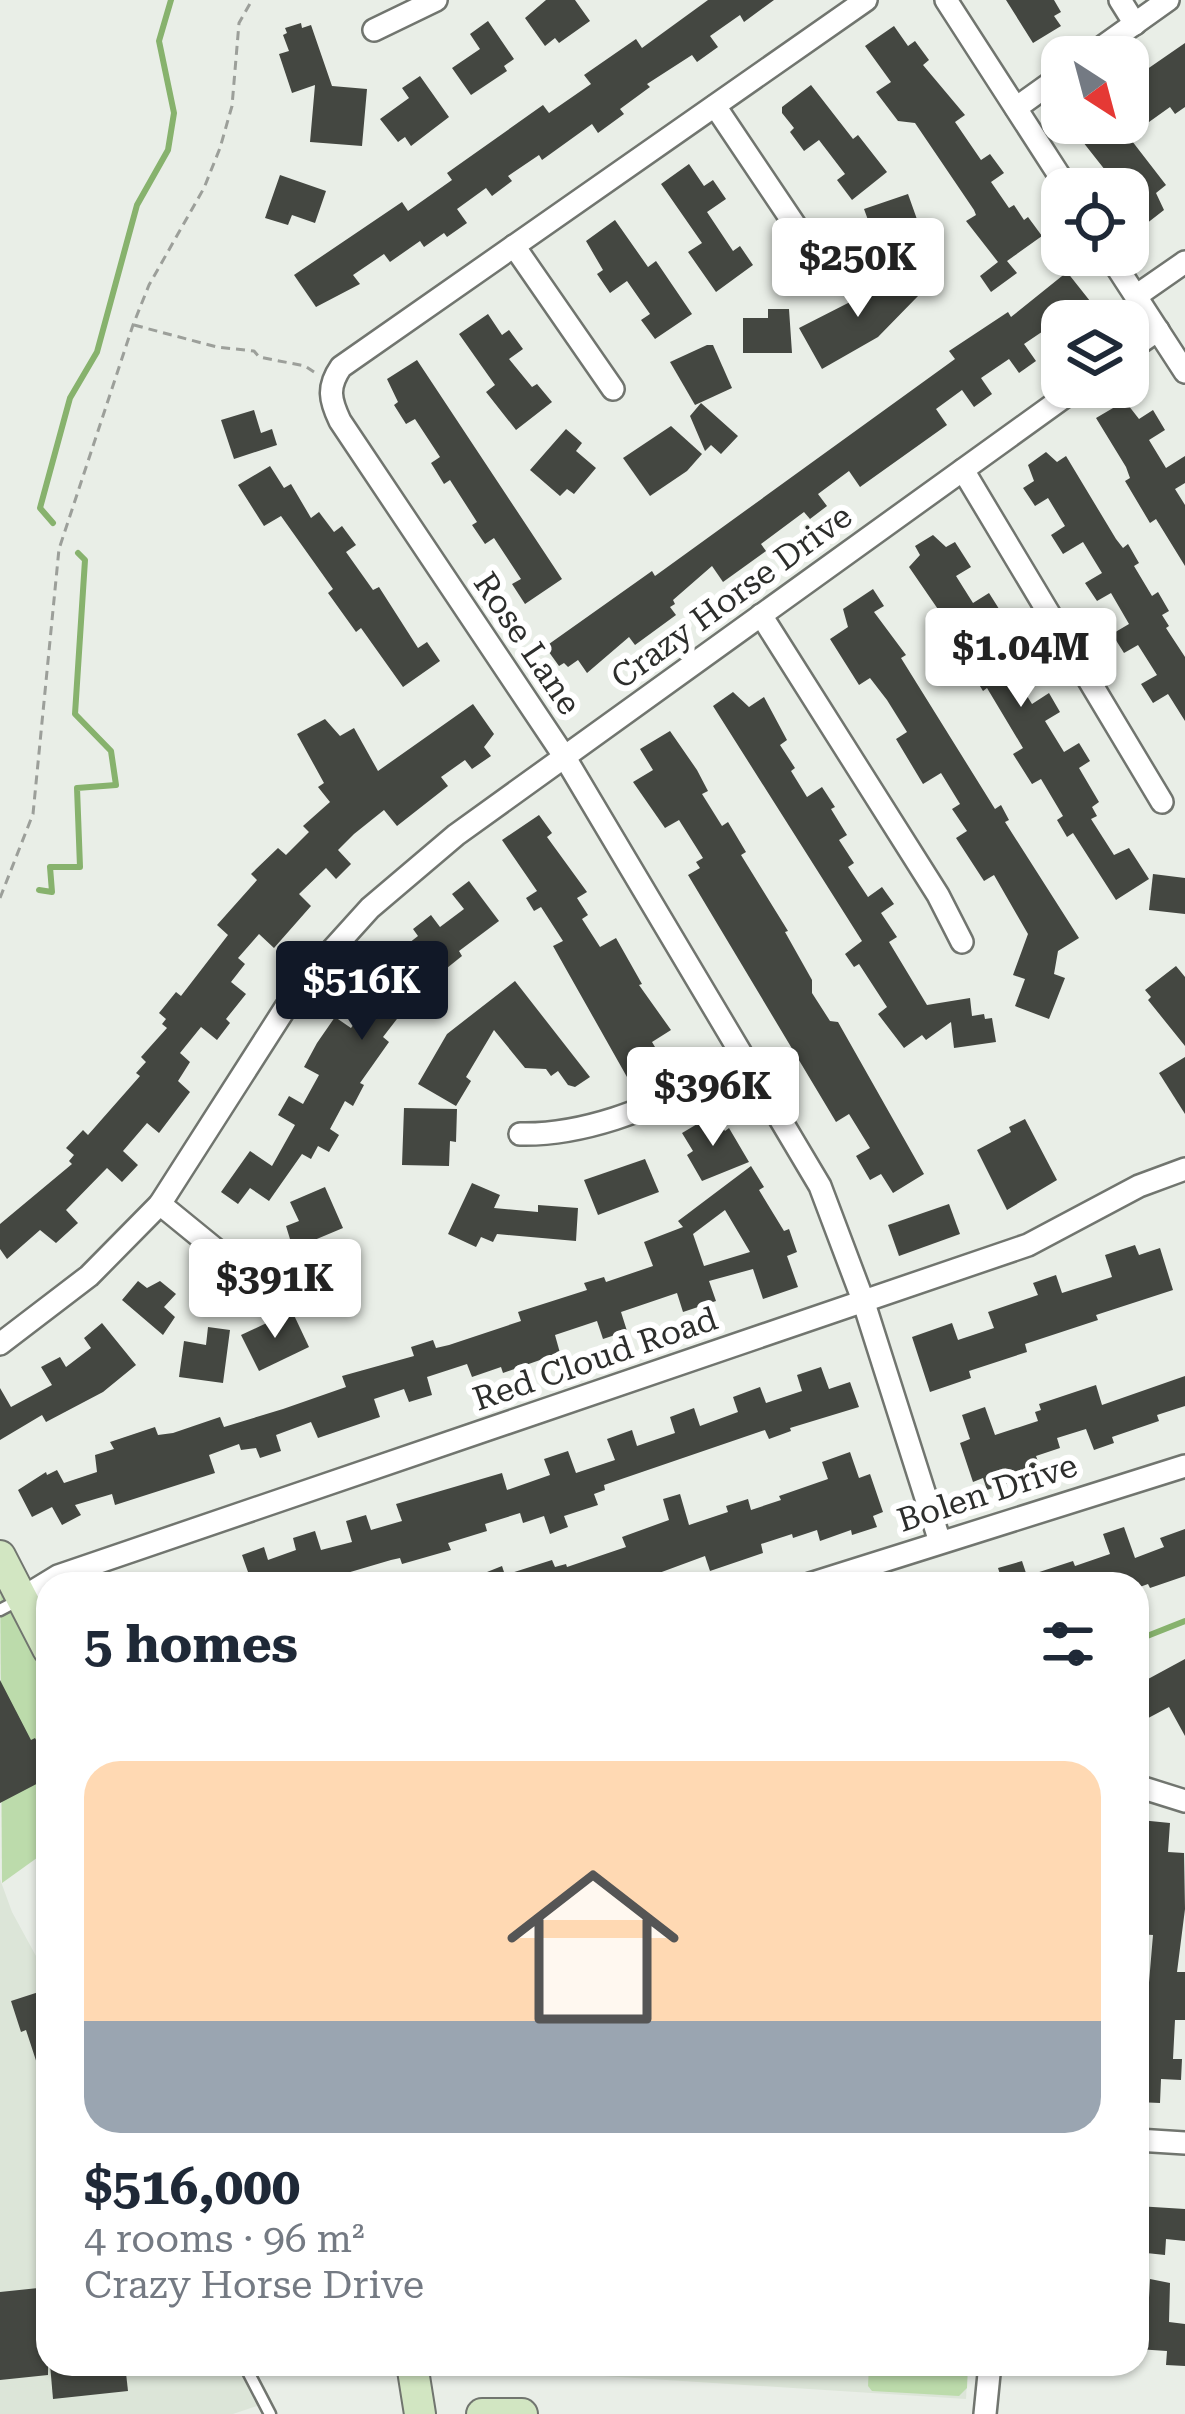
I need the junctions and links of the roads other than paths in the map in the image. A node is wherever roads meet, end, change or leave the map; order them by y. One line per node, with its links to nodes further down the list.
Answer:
1 (436, 0): 7 (street)
2 (866, 0): 10 (street)
3 (946, 0): 11 (street)
4 (1120, 0): 6 (street)
5 (1168, 0): 6 (street)
6 (1135, 24): 8 (street)
7 (374, 30)
8 (1118, 36)
9 (1041, 90): 11 (street)
10 (715, 106): 13 (street); 14 (street)
11 (1016, 108): 12 (street)
12 (1054, 168)
13 (514, 246): 21 (street); 25 (street, Rose Lane)
14 (812, 249)
15 (1185, 262): 17 (street)
16 (1123, 276): 17 (street)
17 (1136, 296): 18 (street)
18 (1158, 330): 19 (street); 20 (street)
19 (1149, 336)
20 (1185, 372)
21 (613, 389)
22 (1049, 408): 23 (street, Crazy Horse Drive)
23 (963, 470): 24 (street, Crazy Horse Drive); 26 (street)
24 (761, 615): 25 (street, Crazy Horse Drive); 27 (street)
25 (564, 756): 28 (street, Rose Lane); 31 (street, Crazy Horse Drive)
26 (1162, 802)
27 (962, 942)
28 (748, 1064): 29 (street); 33 (street, Rose Lane)
29 (520, 1134)
30 (1185, 1168): 33 (street, Red Cloud Road)
31 (160, 1204): 32 (street); 34 (street, Crazy Horse Drive)
32 (247, 1275)
33 (863, 1300): 36 (street, Rose Lane); 38 (street, Red Cloud Road)
34 (0, 1344)
35 (1185, 1466): 36 (street, Bolen Drive)
36 (940, 1542): 39 (street, Bolen Drive)
37 (0, 1556): 40 (street)
38 (70, 1572)
39 (847, 1572)
40 (11, 1604): 41 (street)
41 (36, 1634)
42 (1149, 1790): 43 (street)
43 (1185, 1801)
44 (1149, 2141): 45 (street)
45 (1185, 2143)
46 (250, 2376): 49 (lane)
47 (414, 2376): 50 (street)
48 (989, 2376): 53 (street)
49 (270, 2414)
50 (419, 2414)
51 (482, 2414): 52 (street)
52 (522, 2414)
53 (985, 2414)

